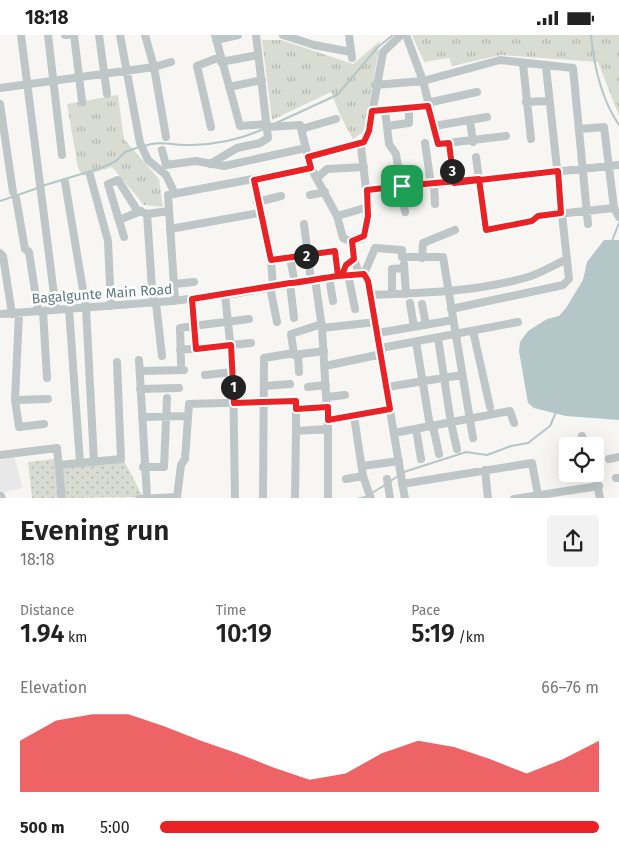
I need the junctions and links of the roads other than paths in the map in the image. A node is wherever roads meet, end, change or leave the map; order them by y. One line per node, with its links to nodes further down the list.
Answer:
1 (20, 35): 26 (street)
2 (48, 35): 24 (street)
3 (74, 35): 22 (street)
4 (99, 35): 21 (street)
5 (120, 35): 20 (street)
6 (145, 35): 18 (street)
7 (238, 35): 13 (street)
8 (256, 35): 14 (street)
9 (283, 35): 10 (street)
10 (349, 35)
11 (401, 35): 27 (street)
12 (406, 35): 25 (street)
13 (216, 37): 15 (street)
14 (258, 55): 15 (street); 23 (street)
15 (221, 60): 28 (street); 46 (street)
16 (171, 62): 18 (street)
17 (523, 64): 19 (street); 25 (street); 34 (street)
18 (154, 67): 20 (street); 50 (street)
19 (546, 67): 33 (street); 48 (street)
20 (128, 70): 21 (street); 78 (street)
21 (104, 74): 22 (street); 31 (street)
22 (79, 77): 24 (street); 32 (street)
23 (262, 80): 28 (street); 44 (street)
24 (52, 81): 26 (street); 58 (street)
25 (423, 81): 27 (street); 36 (street)
26 (26, 84): 29 (street); 135 (street)
27 (376, 85): 39 (street)
28 (229, 87): 44 (street)
29 (0, 88)
30 (477, 92): 36 (street)
31 (107, 94)
32 (82, 101)
33 (550, 101): 34 (street); 67 (street)
34 (526, 102): 51 (street)
35 (0, 104): 136 (street)
36 (428, 105): 37 (street); 45 (street)
37 (409, 108): 38 (street); 43 (street)
38 (385, 110): 39 (street); 43 (street)
39 (372, 111): 52 (street)
40 (487, 117): 42 (street)
41 (336, 119): 47 (street)
42 (470, 120): 45 (street); 53 (street)
43 (387, 125): 75 (street)
44 (267, 126): 47 (street); 61 (street)
45 (434, 126): 55 (street)
46 (211, 127)
47 (301, 129): 56 (street)
48 (580, 129): 63 (street); 66 (street)
49 (506, 136): 53 (street)
50 (166, 137)
51 (531, 139)
52 (364, 142): 59 (street); 64 (street)
53 (473, 142): 55 (street)
54 (425, 143): 74 (street)
55 (449, 143): 73 (street)
56 (306, 148): 59 (street); 61 (street)
57 (162, 150): 61 (street)
58 (62, 155)
59 (308, 157): 65 (street)
60 (476, 157): 70 (street)
61 (210, 164)
62 (619, 165): 63 (street)
63 (608, 166): 66 (street); 84 (street)
64 (364, 167): 69 (street); 76 (street)
65 (311, 168): 69 (street); 71 (street)
66 (583, 168): 67 (street); 85 (street)
67 (558, 171): 70 (street); 90 (street)
68 (90, 175): 130 (street)
69 (316, 178): 77 (street)
70 (479, 179): 73 (street); 90 (street)
71 (254, 180): 78 (street); 81 (street)
72 (65, 183): 131 (street)
73 (454, 183): 74 (street)
74 (432, 184): 75 (street); 82 (street)
75 (402, 186): 76 (street); 88 (street)
76 (367, 190): 83 (street)
77 (325, 192): 79 (street); 91 (street)
78 (175, 194): 86 (street)
79 (310, 195)
80 (281, 196): 81 (street)
81 (257, 202): 89 (street)
82 (435, 204)
83 (368, 207): 91 (street); 99 (street)
84 (614, 208): 85 (street); 92 (street)
85 (586, 210): 90 (street); 95 (street)
86 (169, 211): 87 (street); 96 (street)
87 (144, 212): 93 (street); 93 (street); 127 (street)
88 (405, 212)
89 (260, 213): 96 (street); 107 (street)
90 (561, 213): 106 (street)
91 (337, 216): 99 (street)
92 (619, 217)
93 (120, 220): 98 (street)
94 (304, 224): 101 (street)
95 (588, 224)
96 (170, 229): 116 (street)
97 (455, 230): 104 (street)
98 (124, 237)
99 (352, 241): 105 (street)
100 (0, 253): 137 (street)
101 (308, 256): 103 (street); 108 (street); 114 (street)
102 (404, 257): 104 (street); 110 (street); 111 (street)
103 (290, 258): 107 (street); 117 (street)
104 (422, 258): 119 (street)
105 (354, 259): 109 (street); 111 (street)
106 (567, 259): 119 (street); 134 (street)
107 (271, 260): 118 (street)
108 (337, 265): 109 (street); 112 (street)
109 (346, 265): 112 (street)
110 (404, 268): 120 (street); 121 (street)
111 (362, 273): 112 (street, Bagalgunte Main Road); 123 (street)
112 (343, 275): 113 (street, Bagalgunte Main Road); 133 (street)
113 (329, 277): 114 (street, Bagalgunte Main Road); 126 (street)
114 (313, 280): 117 (street, Bagalgunte Main Road); 149 (street)
115 (194, 282): 116 (street)
116 (174, 283): 125 (street)
117 (293, 283): 118 (street, Bagalgunte Main Road); 139 (street)
118 (271, 287): 122 (street, Bagalgunte Main Road); 143 (street)
119 (449, 292): 121 (street); 134 (street)
120 (392, 294): 121 (street); 123 (street)
121 (406, 294)
122 (225, 295): 124 (street, Bagalgunte Main Road); 142 (street)
123 (371, 295): 144 (street)
124 (192, 299): 125 (street, Bagalgunte Main Road); 148 (street)
125 (175, 301): 127 (street, Bagalgunte Main Road)
126 (333, 301)
127 (155, 303): 130 (street, Bagalgunte Main Road); 163 (street)
128 (410, 303): 150 (street)
129 (422, 304): 147 (street)
130 (111, 306): 131 (street, Bagalgunte Main Road)
131 (86, 308): 132 (street, Bagalgunte Main Road); 215 (street)
132 (70, 309): 135 (street, Bagalgunte Main Road); 216 (street)
133 (354, 309)
134 (451, 309): 141 (street)
135 (56, 310): 136 (street, Bagalgunte Main Road)
136 (40, 311): 137 (street, Bagalgunte Main Road); 172 (street)
137 (16, 313): 138 (street, Bagalgunte Main Road); 186 (street)
138 (0, 315): 146 (street)
139 (294, 318)
140 (249, 319): 142 (street)
141 (453, 320): 147 (street); 153 (street)
142 (228, 322): 148 (street); 157 (street)
143 (277, 322)
144 (376, 322): 149 (street); 152 (street)
145 (518, 322): 151 (street)
146 (0, 323)
147 (426, 325): 150 (street)
148 (193, 326): 158 (street); 159 (street)
149 (322, 326): 160 (street); 162 (street)
150 (414, 327): 152 (street)
151 (473, 331): 153 (street); 190 (street)
152 (378, 333): 161 (street)
153 (455, 335): 154 (street); 171 (street)
154 (438, 338): 155 (street); 173 (street)
155 (416, 342): 161 (street); 174 (street)
156 (251, 343): 157 (street)
157 (231, 345): 158 (street); 169 (street)
158 (196, 349): 159 (street)
159 (180, 350): 167 (street)
160 (324, 351): 162 (street); 166 (street)
161 (381, 351): 166 (street); 179 (street)
162 (296, 354): 168 (street); 177 (street)
163 (162, 356)
164 (139, 360): 167 (street)
165 (116, 362): 215 (street)
166 (325, 366): 176 (street)
167 (140, 371): 181 (street)
168 (300, 372)
169 (233, 373): 170 (street); 188 (street)
170 (205, 375)
171 (462, 375): 173 (street); 197 (street)
172 (47, 378)
173 (443, 378): 174 (street); 199 (street)
174 (422, 381): 179 (street); 202 (street)
175 (290, 383): 177 (street)
176 (326, 385): 178 (street); 183 (street)
177 (264, 386): 187 (street)
178 (308, 387)
179 (387, 387): 192 (street)
180 (180, 388): 181 (street)
181 (140, 389): 196 (street)
182 (345, 395): 183 (street)
183 (327, 397): 189 (street)
184 (168, 398): 193 (street)
185 (48, 399): 186 (street)
186 (16, 401): 201 (street)
187 (264, 402): 188 (street); 191 (street); 232 (street)
188 (234, 403): 194 (street); 231 (street)
189 (328, 407): 191 (street); 198 (street)
190 (490, 407)
191 (296, 409): 205 (street)
192 (390, 409): 195 (street); 206 (street)
193 (167, 416): 194 (street); 196 (street); 219 (street)
194 (188, 416): 228 (street)
195 (354, 416): 198 (street); 218 (street)
196 (142, 417): 219 (street)
197 (470, 418): 199 (street); 200 (street); 207 (street)
198 (328, 420): 203 (street)
199 (451, 423): 202 (street); 208 (street)
200 (514, 423)
201 (44, 424)
202 (431, 426): 204 (street); 209 (street)
203 (328, 429): 205 (street); 234 (street)
204 (416, 429): 206 (street); 212 (street)
205 (296, 431): 233 (street)
206 (394, 433): 214 (street)
207 (473, 438)
208 (457, 449)
209 (439, 454)
210 (0, 455): 217 (street)
211 (619, 457): 213 (street)
212 (421, 459)
213 (609, 459)
214 (399, 461): 218 (street); 225 (street)
215 (94, 462): 216 (street)
216 (80, 463): 217 (street)
217 (59, 465): 229 (street)
218 (362, 465): 221 (street)
219 (143, 467): 230 (street)
220 (485, 470): 225 (street); 227 (street); 237 (street)
221 (363, 476): 222 (street); 235 (street)
222 (346, 479)
223 (387, 479): 236 (street)
224 (598, 482): 226 (street)
225 (402, 484): 236 (street)
226 (599, 486): 227 (street); 239 (street)
227 (538, 495): 238 (street)
228 (163, 497): 230 (street)
229 (62, 498)
230 (143, 498)
231 (235, 498)
232 (263, 498)
233 (295, 498)
234 (328, 498)
235 (371, 498)
236 (395, 498)
237 (488, 498)
238 (525, 498)
239 (600, 498)

